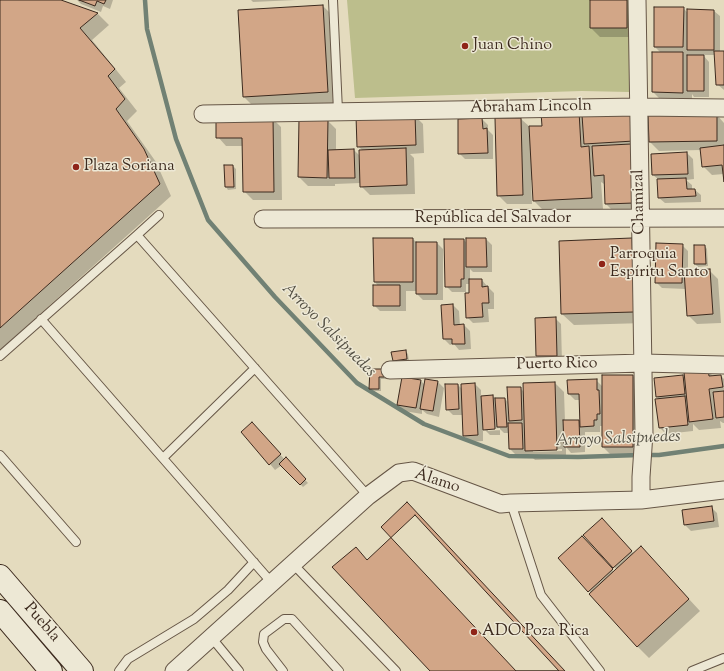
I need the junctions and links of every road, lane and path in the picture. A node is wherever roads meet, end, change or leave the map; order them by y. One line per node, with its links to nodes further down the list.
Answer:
1 (334, 0): 5 (lane)
2 (637, 0): 3 (street, Chamizal)
3 (638, 107): 4 (street, Abraham Lincoln); 5 (street, Abraham Lincoln); 8 (street, Chamizal)
4 (724, 108)
5 (338, 111): 6 (street, Abraham Lincoln)
6 (203, 114)
7 (159, 215): 11 (lane)
8 (640, 218): 9 (street, República del Salvador); 10 (street, República del Salvador); 14 (street, Chamizal)
9 (724, 218)
10 (263, 219)
11 (137, 235): 12 (lane); 16 (lane)
12 (41, 319): 13 (lane); 19 (lane)
13 (0, 356)
14 (643, 363): 15 (street, Puerto Rico); 17 (street, Puerto Rico); 22 (street, Chamizal)
15 (724, 365)
16 (255, 368): 19 (lane); 21 (lane)
17 (390, 370)
18 (0, 455): 24 (lane)
19 (163, 458): 25 (lane)
20 (724, 490): 22 (street, Álamo)
21 (368, 496): 23 (street, Álamo); 26 (street, Álamo)
22 (641, 500): 23 (street, Álamo)
23 (511, 503): 40 (lane)
24 (76, 542)
25 (254, 562): 28 (lane); 34 (lane)
26 (294, 564): 28 (street, Álamo); 39 (lane)
27 (0, 576): 33 (main road, Puebla)
28 (272, 583): 30 (street, Álamo)
29 (2, 618): 32 (main road, Puebla)
30 (211, 637): 35 (street, Álamo); 36 (lane)
31 (724, 658): 41 (lane)
32 (52, 671)
33 (82, 671)
34 (119, 671)
35 (174, 671)
36 (239, 671)
37 (283, 671): 38 (lane)
38 (339, 671)
39 (396, 671)
40 (600, 671)
41 (692, 671)

